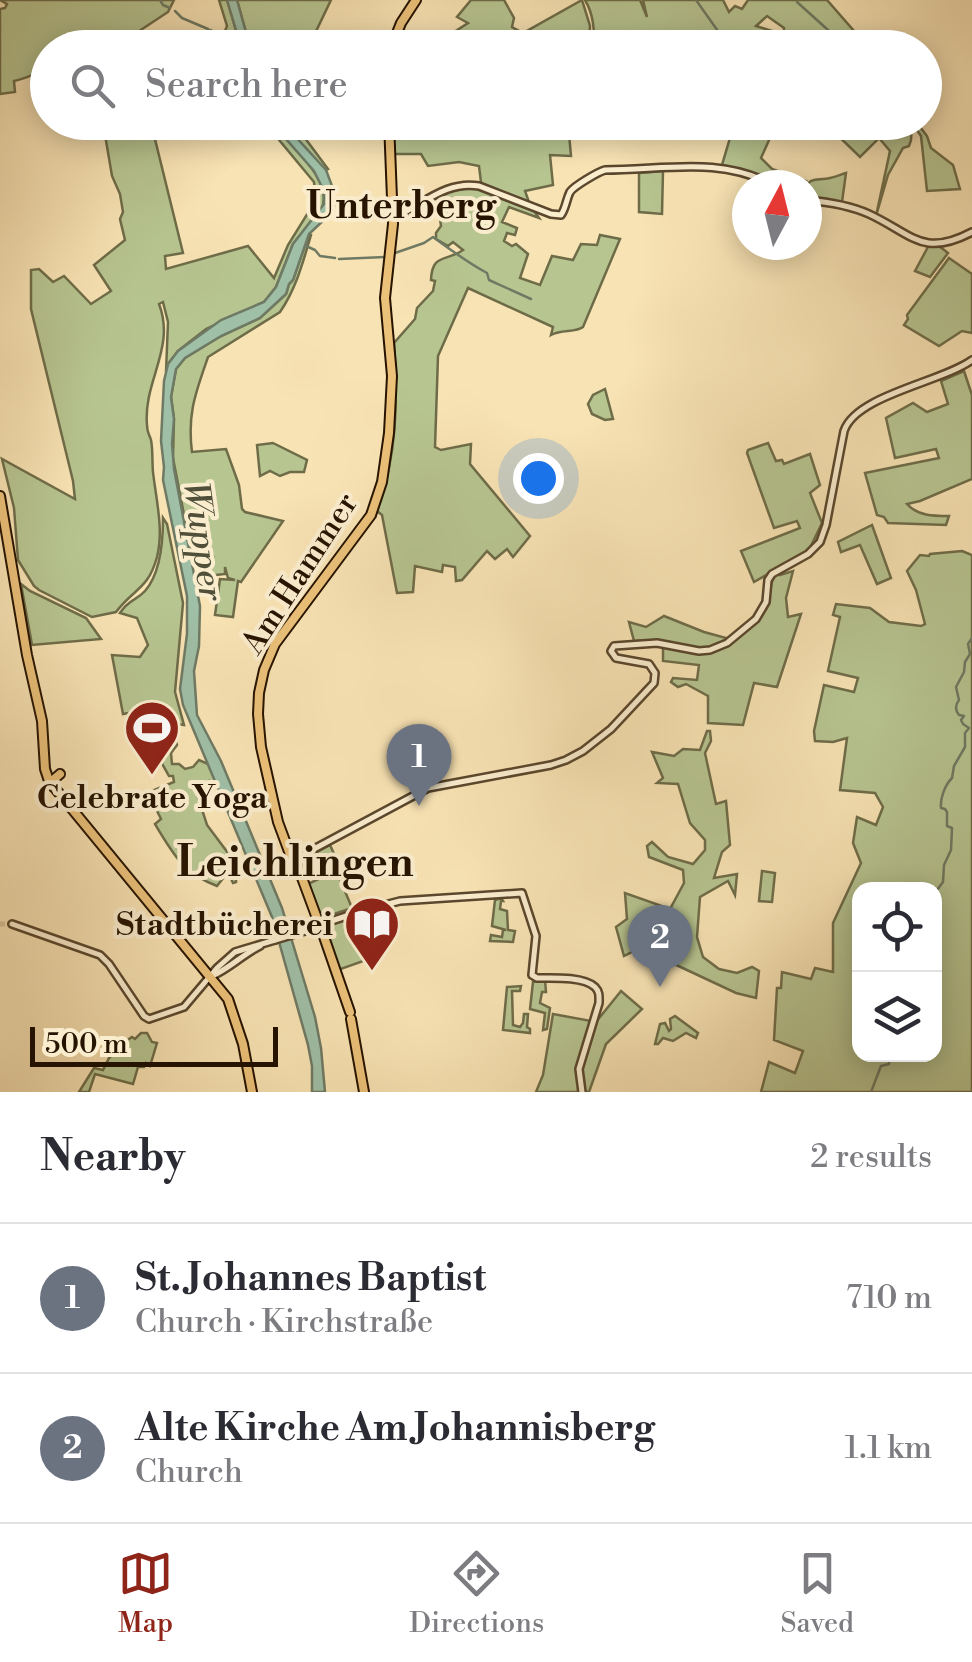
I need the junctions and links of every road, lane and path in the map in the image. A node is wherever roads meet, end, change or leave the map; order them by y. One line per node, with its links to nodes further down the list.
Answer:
1 (416, 0): 2 (main road)
2 (398, 30)
3 (390, 140): 6 (main road)
4 (732, 170): 6 (street)
5 (822, 202): 7 (street)
6 (392, 218): 12 (main road, Am Hammer)
7 (972, 232)
8 (972, 360): 12 (street)
9 (0, 496): 11 (main road)
10 (60, 774): 11 (main road)
11 (52, 786): 15 (main road)
12 (296, 860): 14 (main road, Am Hammer)
13 (12, 924): 15 (street)
14 (320, 926): 15 (street); 17 (main road, Am Hammer); 18 (street)
15 (211, 976): 16 (main road)
16 (252, 1092)
17 (364, 1092)
18 (582, 1092)

